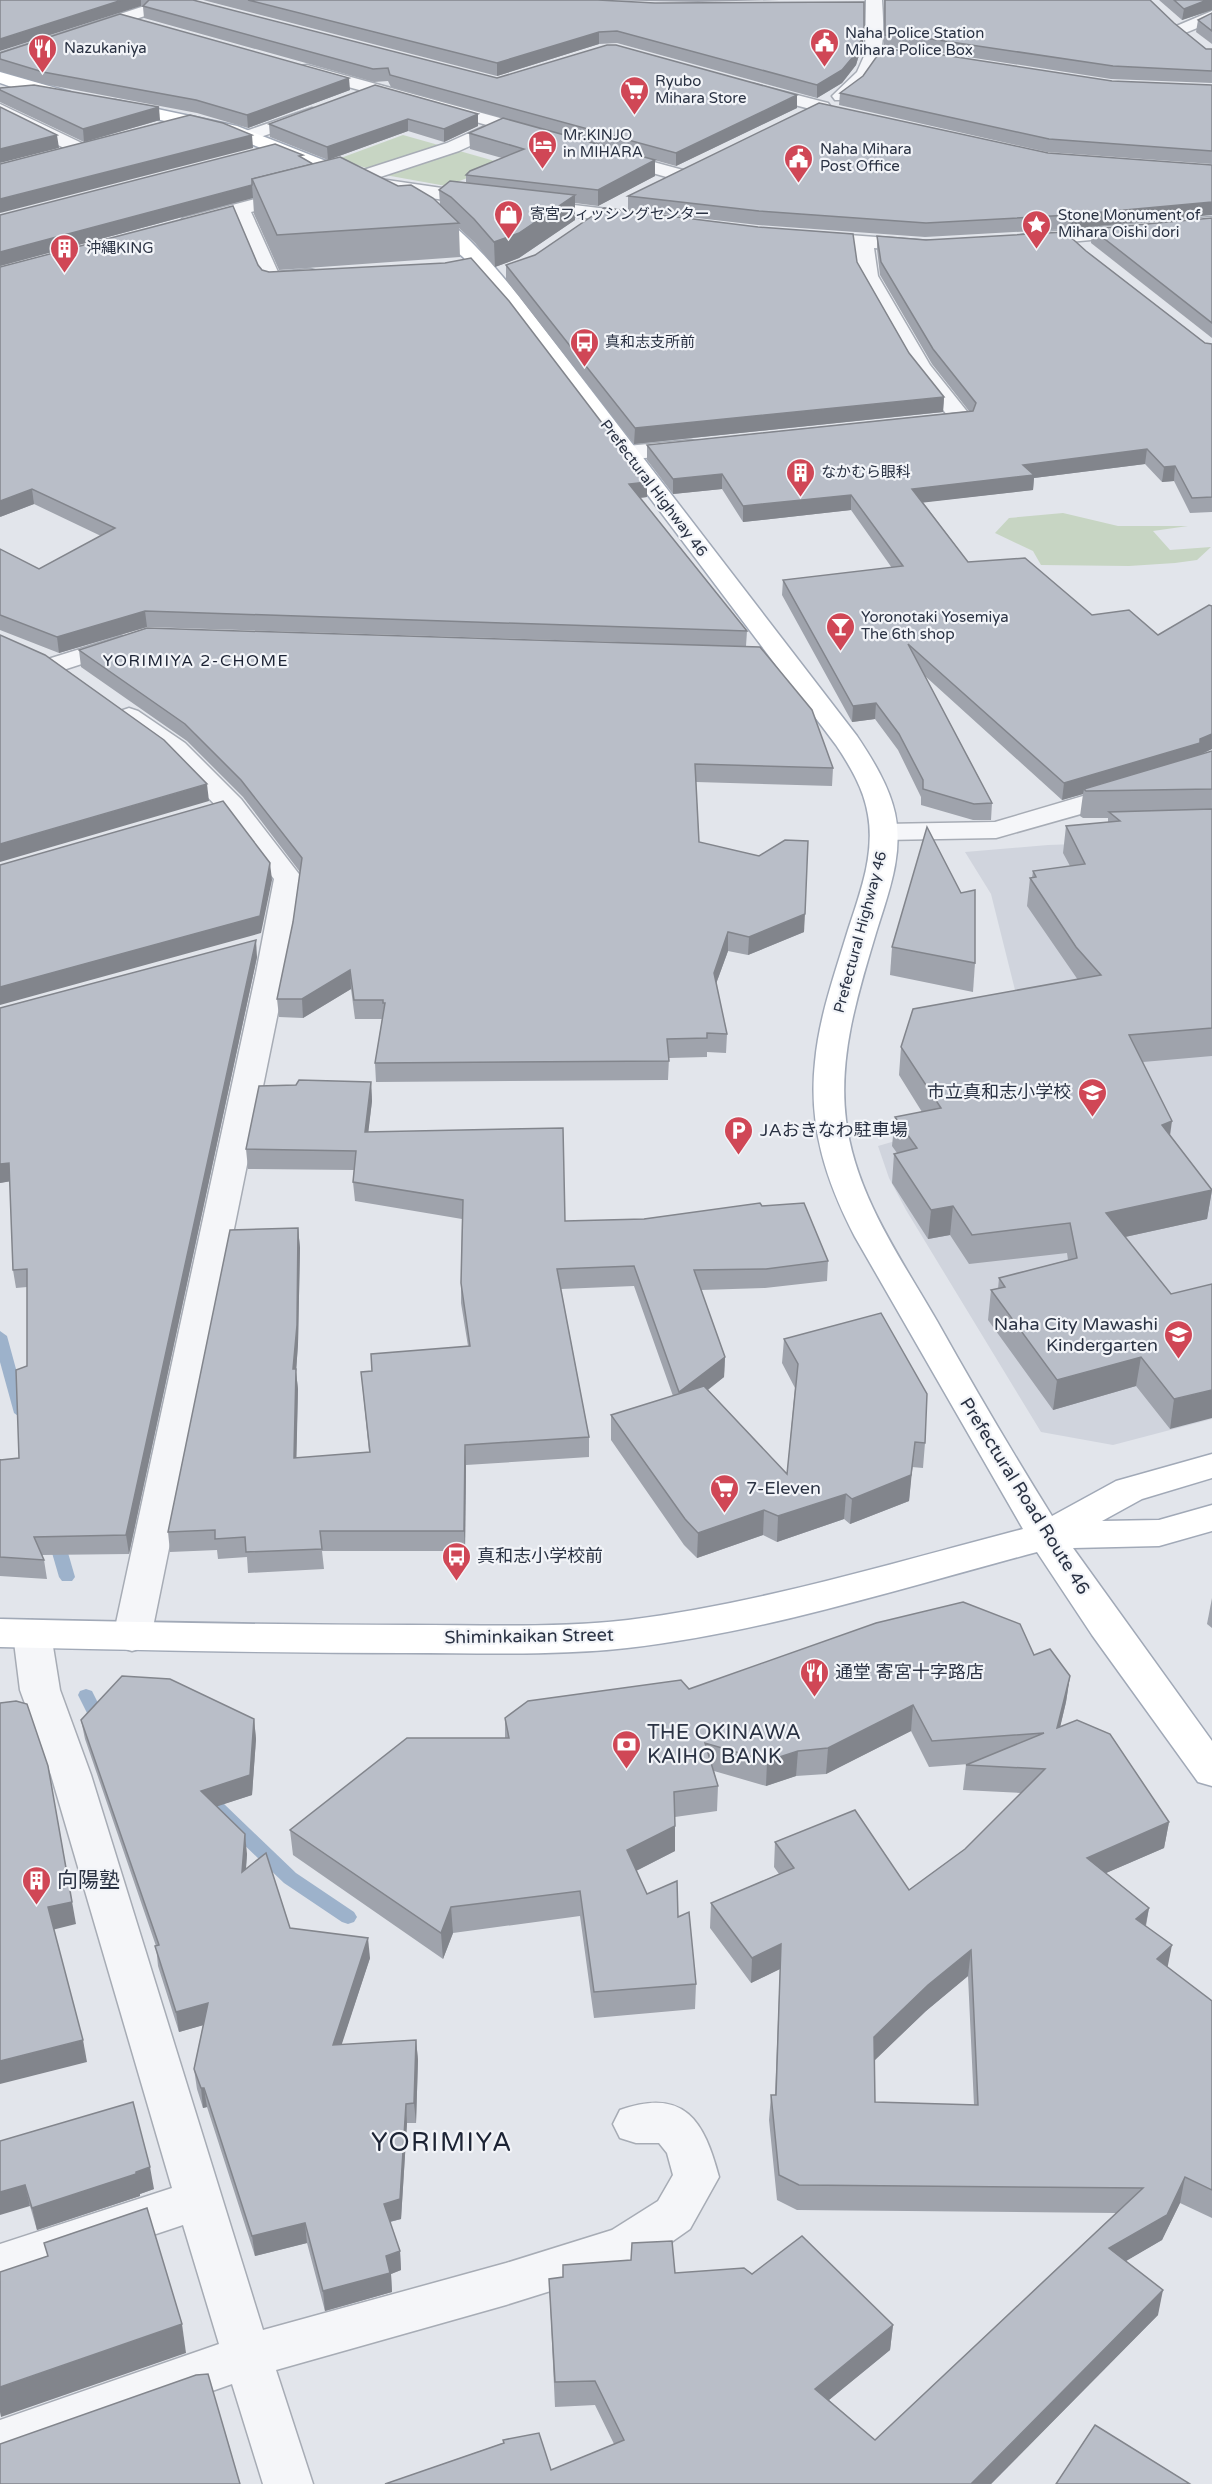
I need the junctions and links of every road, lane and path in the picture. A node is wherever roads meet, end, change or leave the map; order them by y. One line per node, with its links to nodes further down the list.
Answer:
1 (177, 0): 3 (street); 6 (street)
2 (874, 3): 4 (street); 18 (street)
3 (200, 6)
4 (856, 7)
5 (1212, 16): 8 (street)
6 (120, 19): 7 (street); 9 (street)
7 (154, 28)
8 (1198, 44)
9 (0, 58)
10 (288, 65): 14 (street)
11 (0, 77): 15 (main road, Prefectural Highway 46)
12 (406, 78): 14 (street)
13 (737, 84): 18 (street)
14 (377, 89): 17 (street); 24 (street)
15 (37, 90): 16 (street); 23 (main road, Prefectural Highway 46)
16 (0, 93)
17 (345, 101)
18 (820, 107): 21 (street); 22 (street)
19 (324, 108): 26 (street)
20 (0, 109): 30 (street)
21 (844, 115)
22 (797, 118)
23 (191, 119): 25 (street); 26 (main road, Prefectural Highway 46)
24 (504, 124): 27 (street); 36 (street)
25 (159, 130)
26 (249, 136): 29 (main road, Prefectural Highway 46)
27 (549, 138)
28 (104, 144): 30 (street)
29 (279, 148): 32 (street); 36 (main road, Prefectural Highway 46)
30 (82, 150): 33 (street)
31 (594, 151): 35 (street)
32 (253, 156)
33 (51, 158)
34 (696, 166): 35 (street)
35 (676, 174): 37 (street)
36 (355, 179): 39 (street); 40 (street); 56 (main road, Prefectural Highway 46)
37 (650, 187)
38 (623, 201): 40 (street)
39 (240, 208): 43 (street); 53 (street)
40 (602, 214): 41 (street); 45 (street)
41 (656, 220)
42 (1212, 223): 44 (street)
43 (174, 227)
44 (1170, 227): 47 (street); 49 (street)
45 (578, 228)
46 (789, 236): 48 (street)
47 (1069, 237): 51 (street); 52 (street)
48 (863, 242): 50 (street); 54 (street)
49 (1202, 243)
50 (933, 245)
51 (1086, 252)
52 (1050, 256)
53 (331, 274)
54 (939, 421)
55 (708, 445): 56 (street)
56 (627, 453): 58 (main road, Prefectural Highway 46)
57 (147, 636): 60 (street)
58 (780, 653): 59 (street); 65 (main road, Prefectural Highway 46)
59 (748, 656)
60 (84, 684)
61 (112, 704): 66 (street)
62 (1212, 766): 64 (street)
63 (1089, 829): 64 (street)
64 (996, 830): 65 (street)
65 (884, 832): 70 (main road, Prefectural Road Route 46)
66 (278, 940): 67 (street); 72 (street)
67 (244, 949)
68 (1212, 1466): 70 (main road)
69 (1212, 1518): 70 (main road)
70 (1046, 1536): 72 (main road, Shiminkaikan Street); 73 (main road, Prefectural Road Route 46)
71 (16, 1634): 72 (main road, Shiminkaikan Street); 75 (street)
72 (132, 1637)
73 (1212, 1771)
74 (636, 2124): 77 (street)
75 (198, 2199): 76 (street); 77 (street)
76 (0, 2265)
77 (248, 2356): 78 (street); 79 (street)
78 (0, 2444)
79 (288, 2484)

